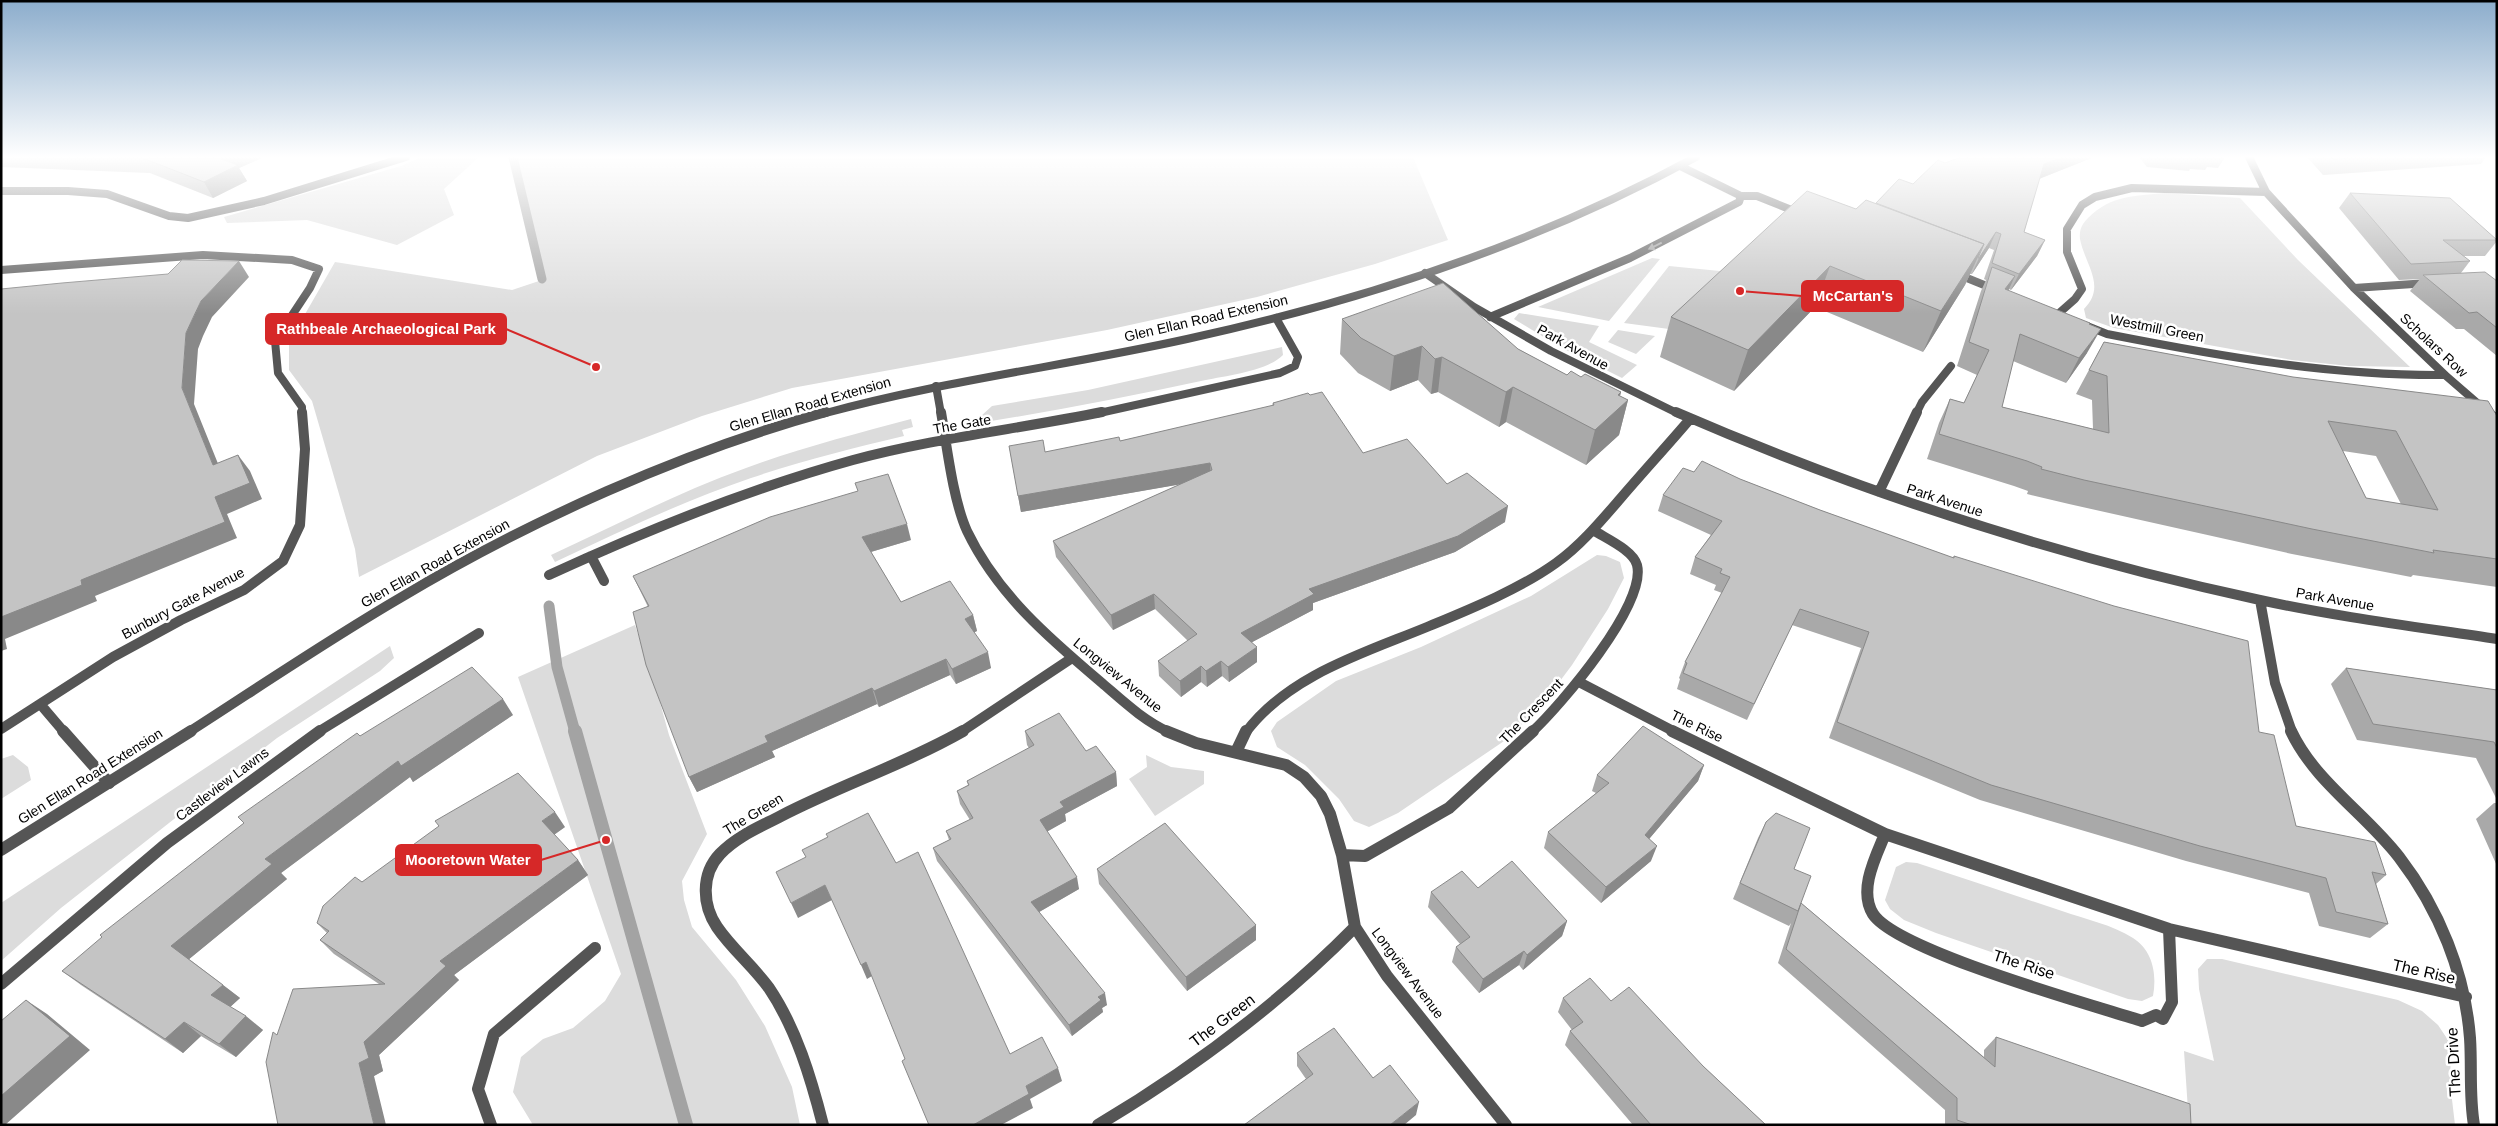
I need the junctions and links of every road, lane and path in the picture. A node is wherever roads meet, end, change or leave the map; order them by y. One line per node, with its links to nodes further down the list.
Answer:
1 (151, 210): 2 (street)
2 (226, 210)
3 (1591, 210): 11 (street, Glen Ellan Road Extension)
4 (1724, 210): 15 (street, one-way to 15)
5 (1791, 210): 8 (street)
6 (2079, 210): 17 (street)
7 (2282, 210): 13 (street, Scholars Row)
8 (1812, 218)
9 (1, 270): 35 (street, Bunbury Gate Avenue)
10 (1951, 272): 14 (street)
11 (1425, 273): 15 (street, Park Avenue); 16 (street, Glen Ellan Road Extension)
12 (2441, 282): 13 (street)
13 (2354, 288): 20 (street, Scholars Row)
14 (2007, 294)
15 (1490, 317): 22 (street, Park Avenue)
16 (1276, 318): 21 (street, Glen Ellan Road Extension); 24 (street, The Gate)
17 (2068, 318)
18 (2077, 322): 20 (street, Westmill Green)
19 (1951, 366): 25 (street)
20 (2446, 375): 23 (street, Scholars Row)
21 (936, 386): 24 (street, Longview Avenue); 38 (street, Glen Ellan Road Extension)
22 (1690, 419): 25 (street, Park Avenue); 26 (street)
23 (2497, 420)
24 (946, 440): 27 (street, The Gate); 33 (street, Longview Avenue)
25 (1879, 492): 30 (street, Park Avenue)
26 (1593, 530): 34 (street, The Crescent); 37 (street)
27 (590, 556): 28 (street, The Gate); 29 (street)
28 (549, 576)
29 (604, 581)
30 (2260, 600): 32 (street, Park Avenue); 46 (street, The Drive)
31 (479, 632): 45 (street, Castleview Lawns)
32 (2497, 639)
33 (1072, 658): 37 (street, Longview Avenue); 48 (street, The Green)
34 (1579, 682): 39 (street, The Rise); 41 (street, The Crescent)
35 (41, 705): 36 (street, Bunbury Gate Avenue); 38 (street)
36 (1, 729)
37 (1236, 752): 41 (street, Longview Avenue)
38 (109, 783): 40 (street, Glen Ellan Road Extension)
39 (1885, 834): 43 (street, The Rise); 43 (street, The Rise)
40 (1, 850)
41 (1342, 855): 42 (street, Longview Avenue)
42 (1355, 927): 49 (street, The Green); 50 (street, Longview Avenue)
43 (2169, 929): 46 (street, The Rise)
44 (595, 948): 47 (street)
45 (1, 984)
46 (2466, 997): 51 (street, The Drive)
47 (490, 1125)
48 (823, 1125)
49 (1098, 1125)
50 (1506, 1125)
51 (2474, 1125)

